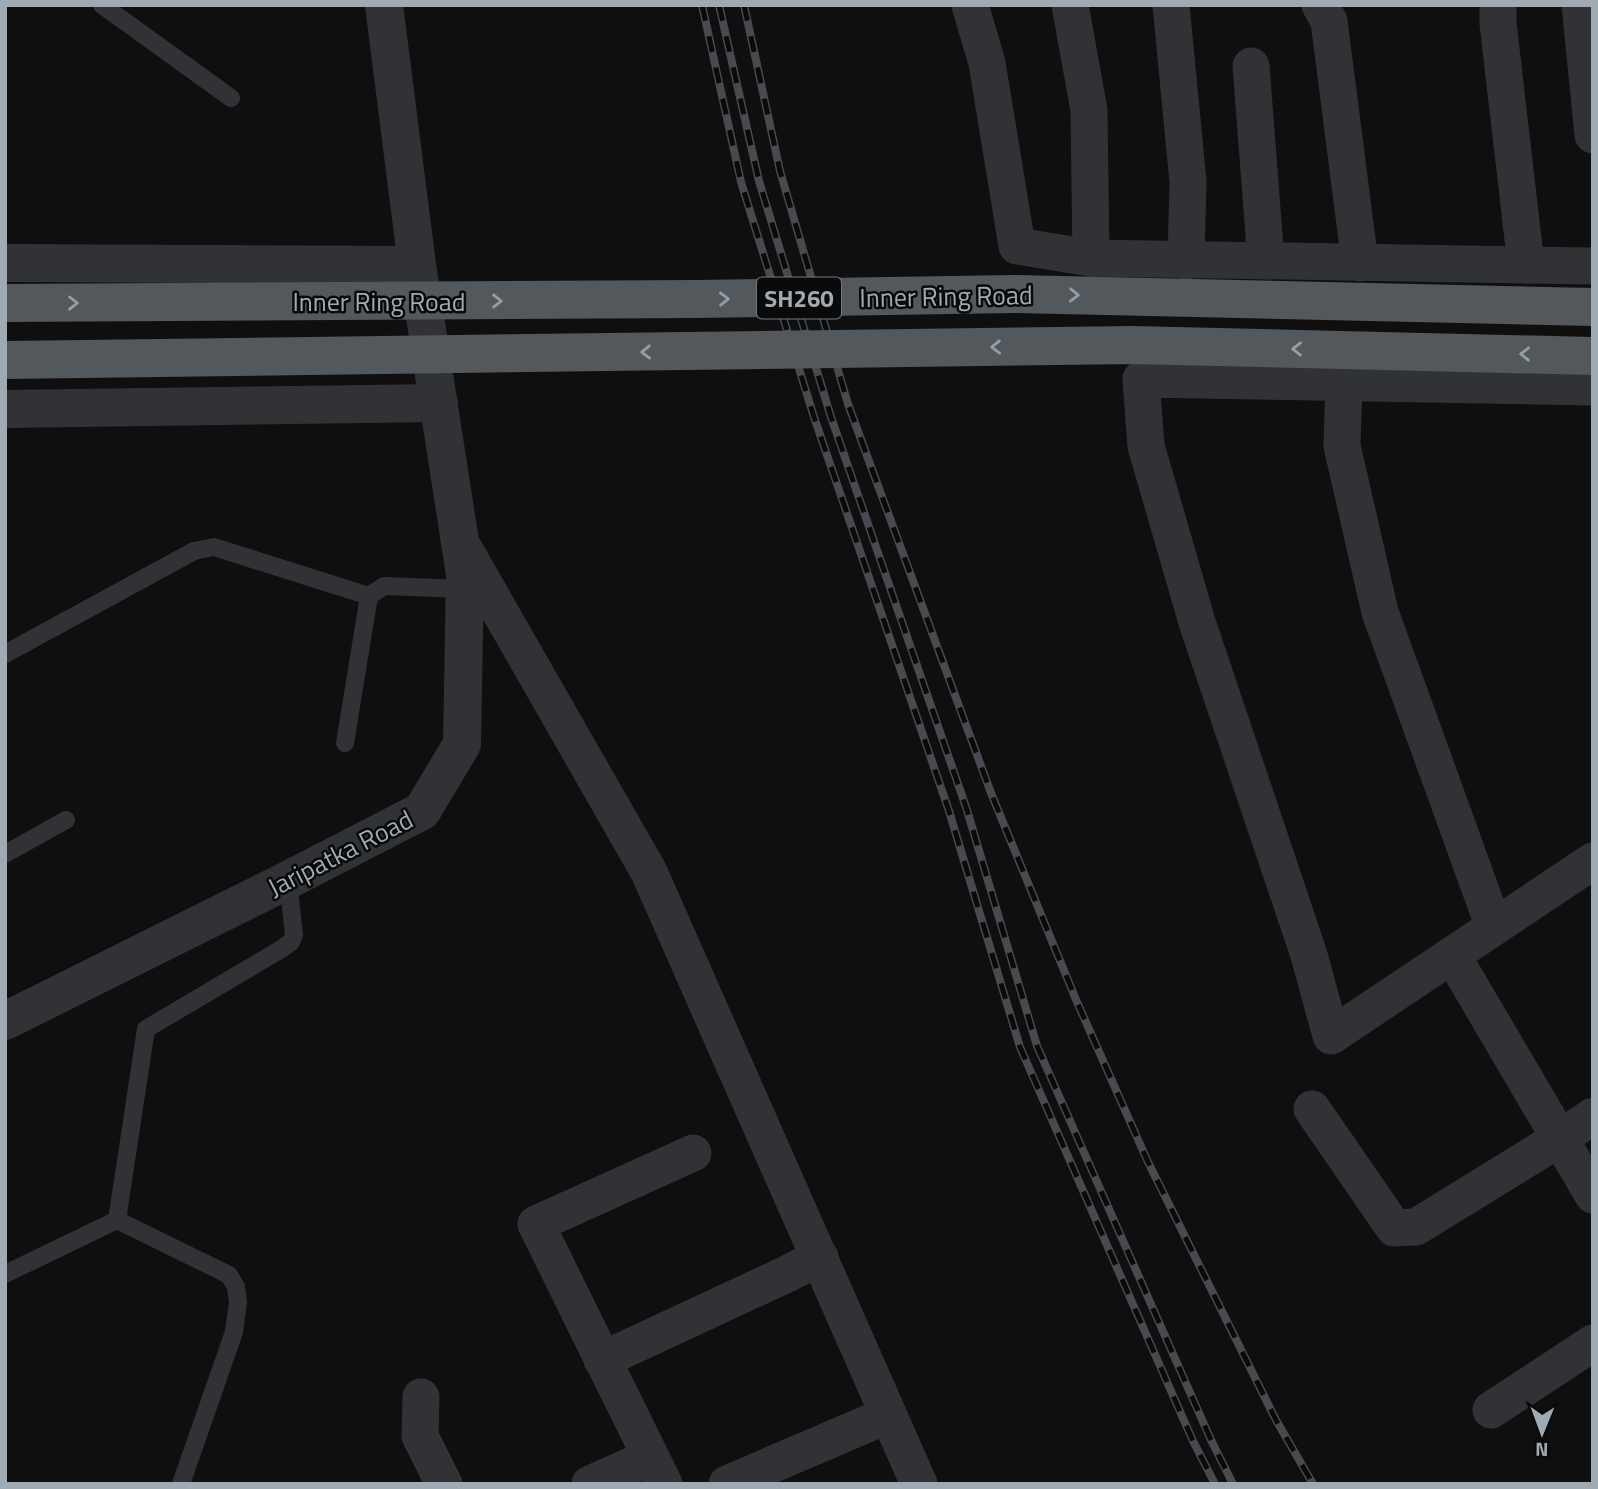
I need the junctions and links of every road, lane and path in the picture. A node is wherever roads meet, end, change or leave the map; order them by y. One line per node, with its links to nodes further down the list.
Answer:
1 (102, 5): 10 (lane)
2 (384, 5): 17 (street, Jaripatka Road)
3 (970, 5): 12 (street)
4 (1070, 5): 12 (street)
5 (1171, 5): 13 (street)
6 (1320, 5): 16 (street)
7 (1498, 5): 18 (street)
8 (1580, 5): 11 (street)
9 (1251, 66): 14 (street)
10 (231, 98)
11 (1593, 135)
12 (1091, 258): 13 (street)
13 (1186, 261): 14 (street)
14 (1266, 261): 16 (street)
15 (5, 263): 17 (street)
16 (1360, 263): 18 (street)
17 (417, 265): 26 (street, Jaripatka Road)
18 (1526, 265): 19 (street)
19 (1593, 265)
20 (5, 303): 21 (highway, Inner Ring Road / SH260, one-way to 21, bridge)
21 (1593, 307)
22 (1593, 356): 23 (highway, Inner Ring Road / SH260, one-way to 23, bridge)
23 (5, 360)
24 (1344, 383): 25 (street); 37 (street); 38 (street)
25 (1593, 387)
26 (439, 403): 27 (street); 28 (street, Jaripatka Road)
27 (5, 409)
28 (459, 540): 29 (street, Jaripatka Road); 46 (street)
29 (465, 589): 30 (lane); 36 (street, Jaripatka Road)
30 (369, 596): 31 (lane); 32 (lane)
31 (5, 653)
32 (345, 743)
33 (66, 820): 34 (lane)
34 (5, 854)
35 (1593, 861): 37 (street)
36 (288, 880): 39 (street, Jaripatka Road); 45 (lane)
37 (1494, 927): 38 (street)
38 (1452, 954): 42 (street)
39 (5, 1021)
40 (1312, 1109): 42 (street)
41 (1593, 1116): 42 (street)
42 (1559, 1139): 44 (street)
43 (693, 1153): 49 (street)
44 (1593, 1195)
45 (117, 1220): 47 (lane); 54 (lane)
46 (820, 1257): 49 (street); 52 (street)
47 (5, 1274)
48 (1593, 1343): 51 (street)
49 (603, 1360): 53 (street)
50 (421, 1397): 55 (street)
51 (1491, 1410)
52 (888, 1415): 57 (street); 58 (street)
53 (657, 1471): 56 (street)
54 (181, 1484)
55 (444, 1484)
56 (590, 1484)
57 (727, 1484)
58 (919, 1484)

